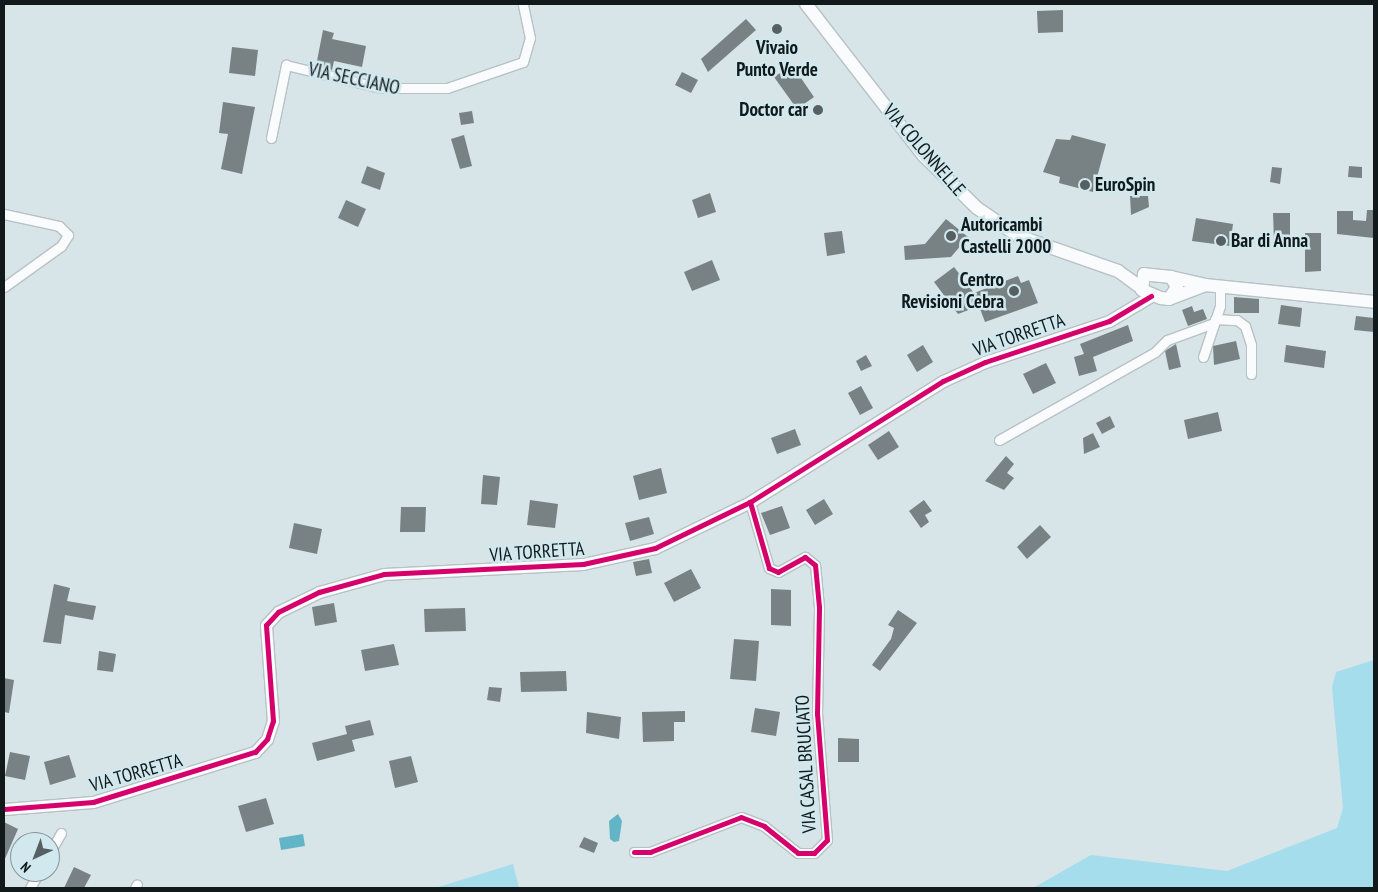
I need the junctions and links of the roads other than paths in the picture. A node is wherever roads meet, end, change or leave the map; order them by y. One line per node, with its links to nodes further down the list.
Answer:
1 (523, 4): 3 (street, VIA SECCIANO)
2 (806, 4): 6 (main road, VIA COLONNELLE)
3 (270, 138)
4 (4, 214): 9 (street)
5 (1171, 277): 6 (main road); 7 (main road); 11 (main road)
6 (1142, 280): 10 (main road, VIA COLONNELLE)
7 (1204, 285): 8 (main road); 11 (main road)
8 (1220, 286): 12 (main road); 13 (street)
9 (4, 287)
10 (1151, 296): 11 (main road); 17 (street, VIA TORRETTA)
11 (1169, 299)
12 (1374, 302)
13 (1215, 321): 14 (street); 15 (street); 16 (street)
14 (1203, 357)
15 (1251, 374)
16 (999, 440)
17 (750, 502): 18 (street, VIA TORRETTA); 19 (street, VIA CASAL BRUCIATO)
18 (4, 810)
19 (634, 852)

